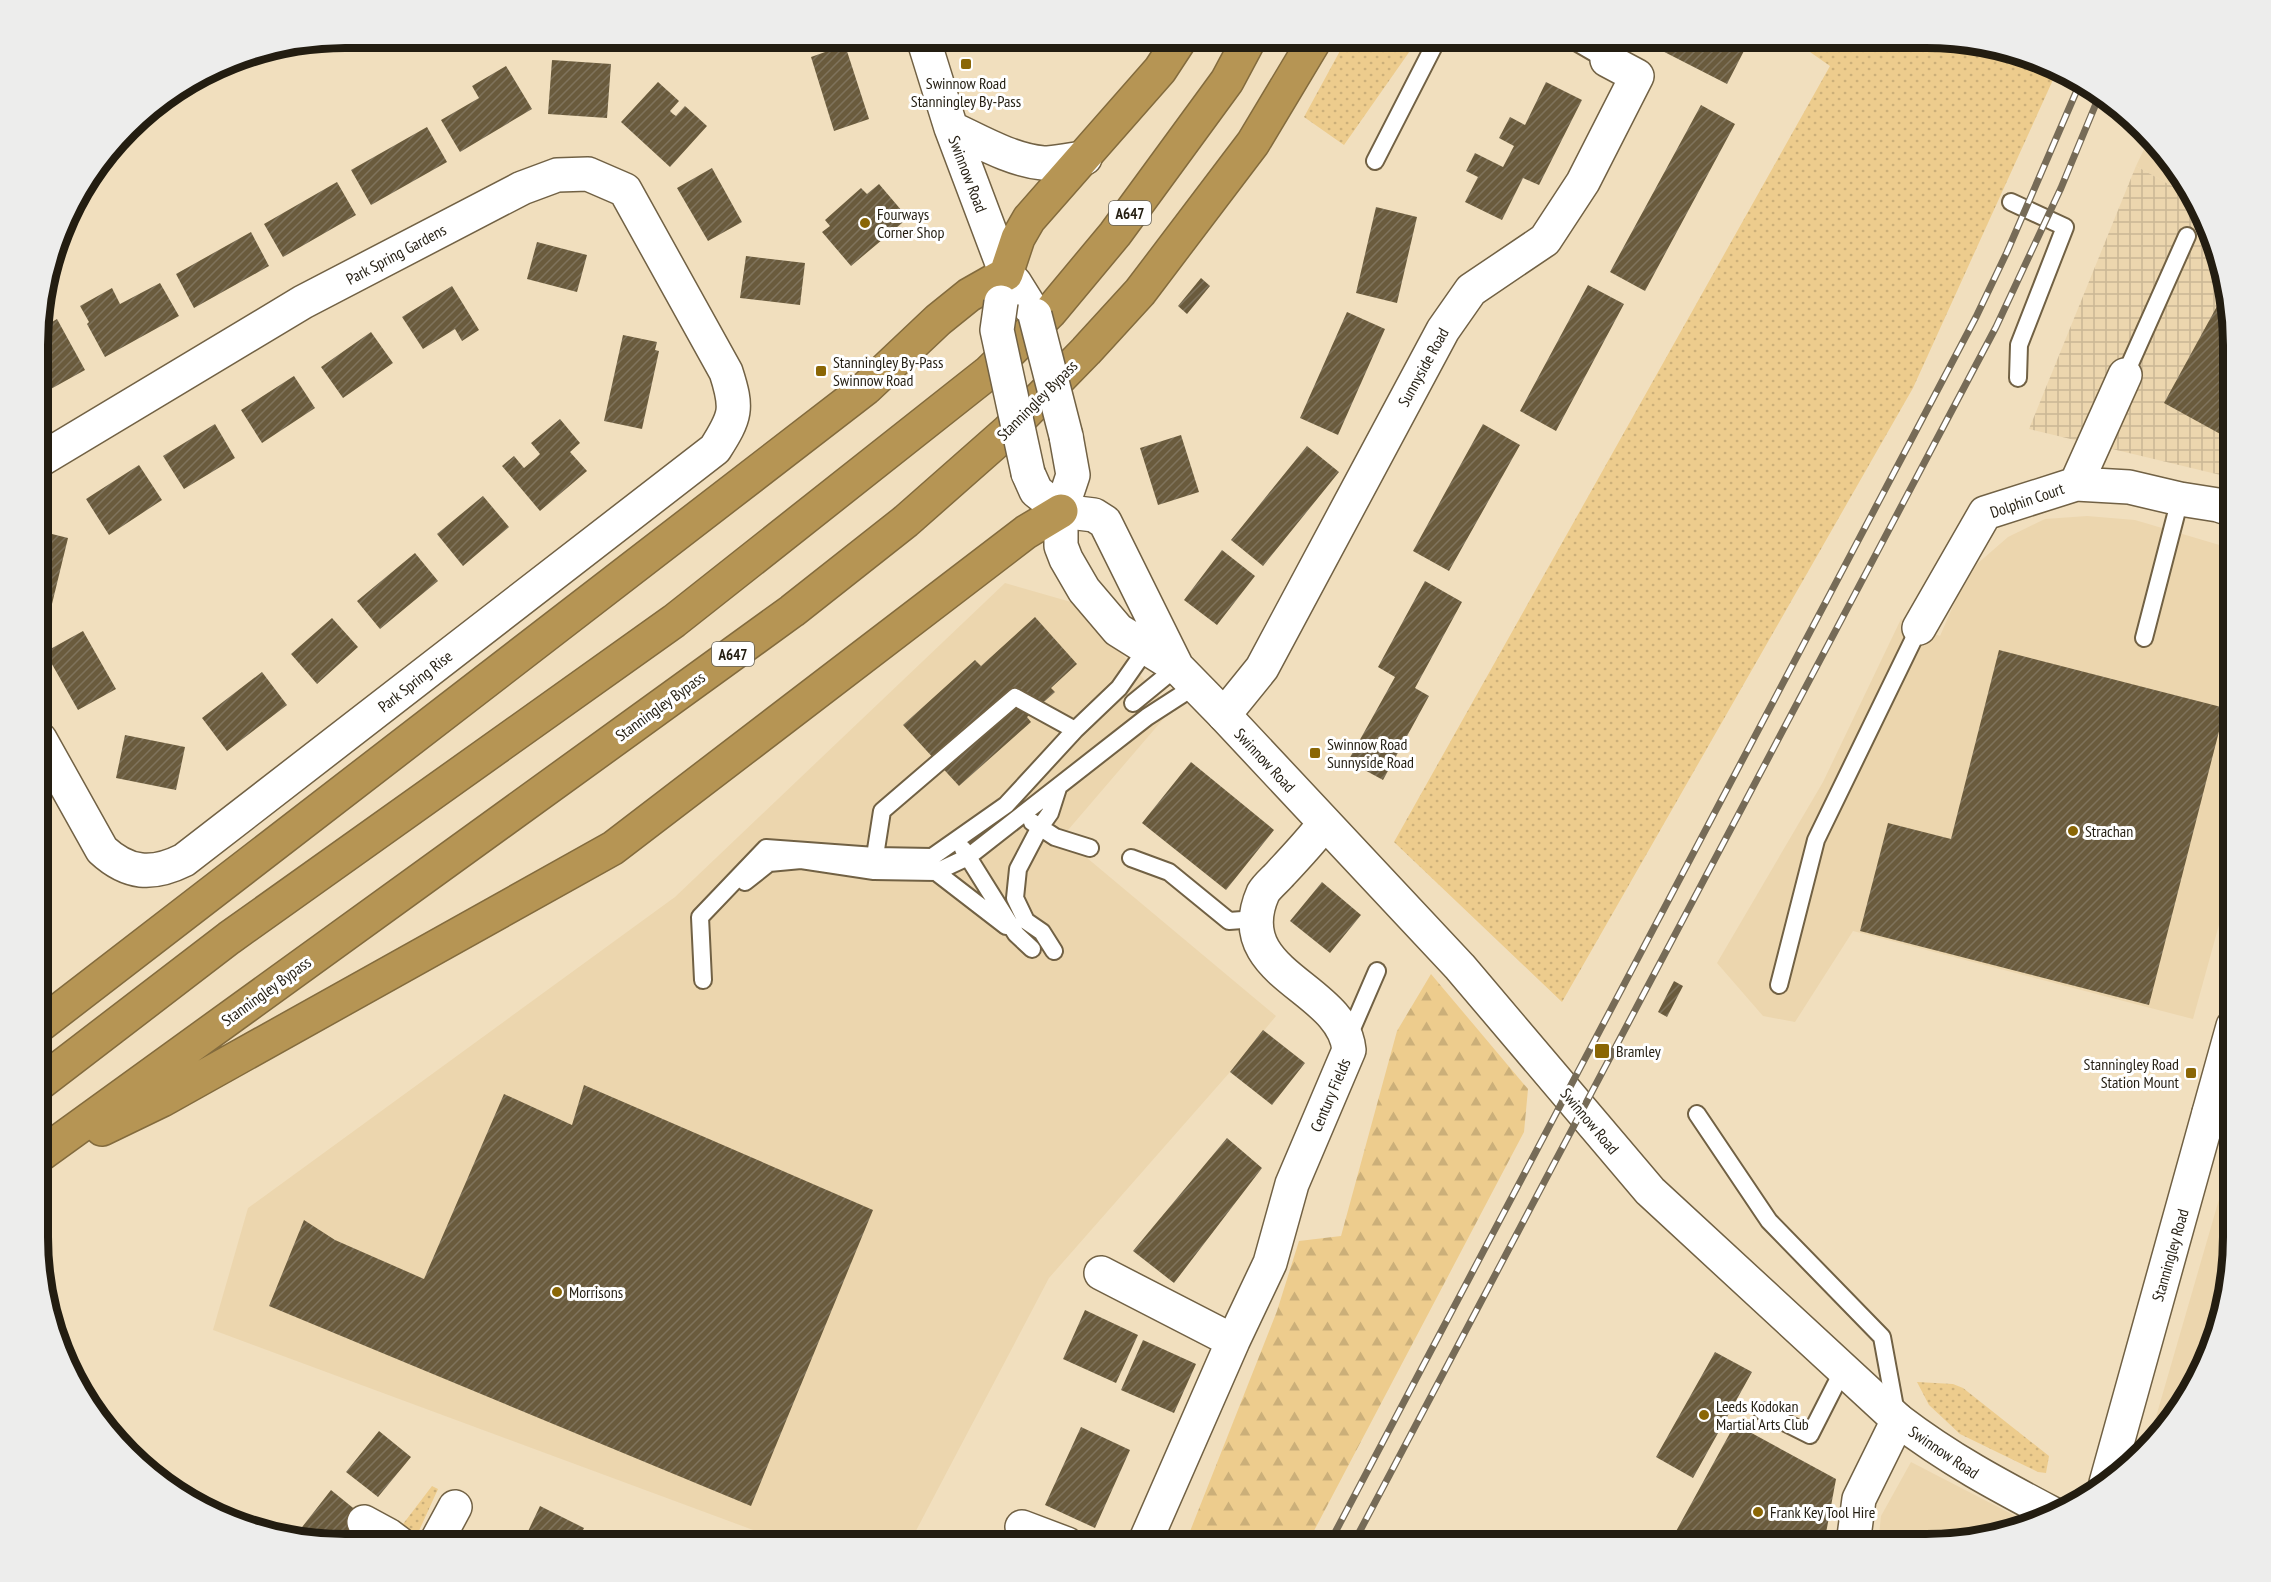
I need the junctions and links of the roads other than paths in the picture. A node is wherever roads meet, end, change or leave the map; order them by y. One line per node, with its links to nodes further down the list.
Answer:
1 (926, 48): 8 (street, Swinnow Road)
2 (1174, 48): 9 (highway)
3 (1245, 48): 52 (highway, A647)
4 (1310, 48): 56 (highway, Stanningley Bypass / A647)
5 (1433, 48): 10 (lane)
6 (1586, 48): 7 (lane)
7 (1607, 60): 27 (street, Sunnyside Road)
8 (951, 128): 9 (street); 13 (street, Swinnow Road)
9 (1084, 158): 13 (highway)
10 (1375, 161)
11 (2011, 202): 16 (lane)
12 (2187, 236): 15 (lane)
13 (1007, 286): 21 (street, Swinnow Road, bridge); 21 (street, Swinnow Road, bridge); 50 (highway)
14 (702, 330): 17 (street, Park Spring Gardens); 29 (street, Park Spring Rise)
15 (2124, 375): 18 (street)
16 (2018, 378)
17 (48, 455)
18 (2076, 484): 19 (street, Dolphin Court); 22 (street, Dolphin Court)
19 (2180, 499): 20 (street, Dolphin Court); 23 (lane)
20 (2223, 507)
21 (1061, 511): 24 (street, Swinnow Road); 25 (street, Swinnow Road); 57 (highway, A647)
22 (1919, 627): 49 (lane)
23 (2144, 638)
24 (1147, 648): 25 (street, Swinnow Road); 28 (lane)
25 (1186, 677): 26 (lane); 27 (street, Swinnow Road); 30 (lane)
26 (1133, 704)
27 (1224, 715): 33 (street, Swinnow Road)
28 (1075, 730): 31 (lane); 37 (lane)
29 (48, 753)
30 (1058, 788): 32 (lane); 34 (lane)
31 (1006, 805): 32 (lane); 35 (lane)
32 (1023, 816): 34 (lane); 38 (lane)
33 (1324, 824): 43 (street, Century Fields); 60 (street, Swinnow Road)
34 (1040, 827): 36 (lane); 46 (lane)
35 (958, 840): 37 (lane); 38 (lane)
36 (1090, 848)
37 (874, 856): 40 (lane); 42 (lane)
38 (969, 857): 41 (lane); 44 (lane)
39 (1131, 858): 43 (lane)
40 (889, 872): 41 (lane); 42 (lane)
41 (936, 872): 44 (lane)
42 (700, 917): 48 (lane)
43 (1256, 919): 51 (street, Century Fields)
44 (1016, 934): 45 (lane)
45 (1032, 948)
46 (1054, 951)
47 (1377, 972): 51 (lane)
48 (703, 980)
49 (1779, 985)
50 (48, 1019)
51 (1348, 1038): 59 (street, Century Fields)
52 (48, 1077)
53 (2223, 1105): 55 (street, Stanningley Road)
54 (1697, 1114): 62 (lane)
55 (2221, 1121): 63 (street, Stanningley Road)
56 (48, 1150)
57 (48, 1152)
58 (1101, 1273): 59 (street)
59 (1233, 1341): 71 (street, Century Fields)
60 (1843, 1370): 61 (lane); 62 (street, Swinnow Road)
61 (1762, 1411)
62 (1898, 1420): 65 (street, Swinnow Road); 72 (street)
63 (2110, 1470)
64 (455, 1507): 69 (street)
65 (2044, 1509)
66 (364, 1522): 68 (street)
67 (1022, 1527): 70 (street)
68 (386, 1534)
69 (440, 1534)
70 (1041, 1534)
71 (1148, 1534)
72 (1854, 1534)

